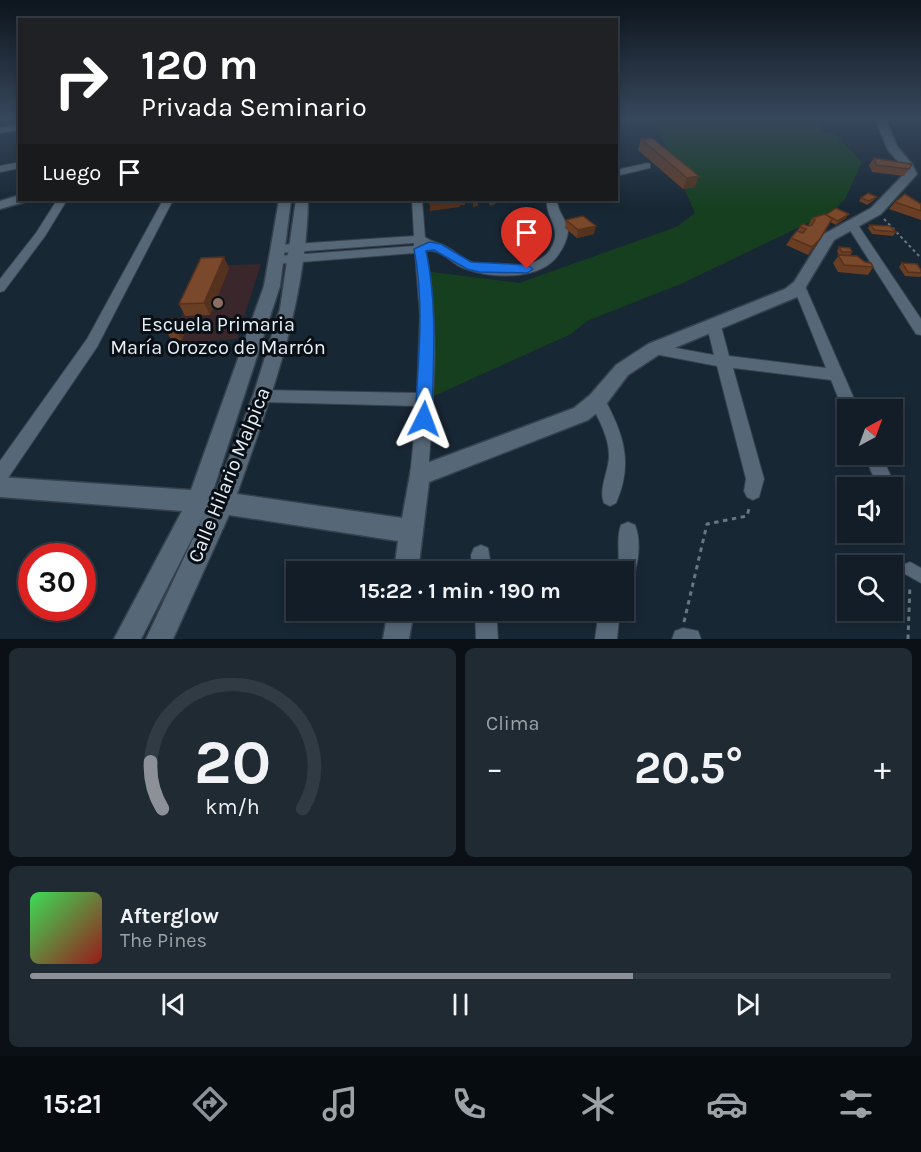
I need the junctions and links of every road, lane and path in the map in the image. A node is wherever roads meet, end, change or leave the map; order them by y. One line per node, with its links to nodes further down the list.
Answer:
1 (893, 148): 16 (street)
2 (18, 165): 4 (street)
3 (647, 166): 5 (street)
4 (0, 169)
5 (618, 173)
6 (18, 195): 7 (street)
7 (0, 200)
8 (18, 200): 15 (street)
9 (61, 201): 22 (street)
10 (167, 201): 32 (street)
11 (285, 201): 19 (street, Calle Hilario Malpica)
12 (302, 201): 19 (street, Calle Hilario Malpica)
13 (417, 201): 18 (street)
14 (552, 201): 18 (street)
15 (0, 206)
16 (876, 211): 17 (street); 20 (path)
17 (852, 224): 21 (street); 24 (street)
18 (423, 244): 19 (street); 30 (street)
19 (287, 254): 28 (street, Calle Hilario Malpica); 37 (street, Calle Hilario Malpica)
20 (921, 258)
21 (799, 286): 23 (street); 27 (street)
22 (0, 288)
23 (714, 326): 25 (street); 26 (street)
24 (921, 330)
25 (654, 349): 26 (street); 31 (street)
26 (722, 360): 27 (street); 35 (street)
27 (835, 375): 29 (street)
28 (262, 396): 30 (street); 38 (street, Calle Hilario Malpica)
29 (846, 399)
30 (425, 400): 33 (street)
31 (597, 400): 33 (street); 36 (street)
32 (0, 476)
33 (419, 477): 39 (street)
34 (0, 487): 37 (street)
35 (753, 491): 47 (path)
36 (610, 497)
37 (198, 503): 38 (street); 48 (street, Calle Hilario Malpica)
38 (222, 503): 39 (street); 49 (street, Calle Hilario Malpica)
39 (411, 531): 41 (street)
40 (628, 532): 42 (street)
41 (407, 561)
42 (628, 561)
43 (915, 573): 53 (path)
44 (399, 621): 50 (street)
45 (486, 621): 51 (street)
46 (608, 621): 52 (street)
47 (685, 635)
48 (127, 639)
49 (159, 639)
50 (396, 639)
51 (487, 639)
52 (606, 639)
53 (908, 639)

